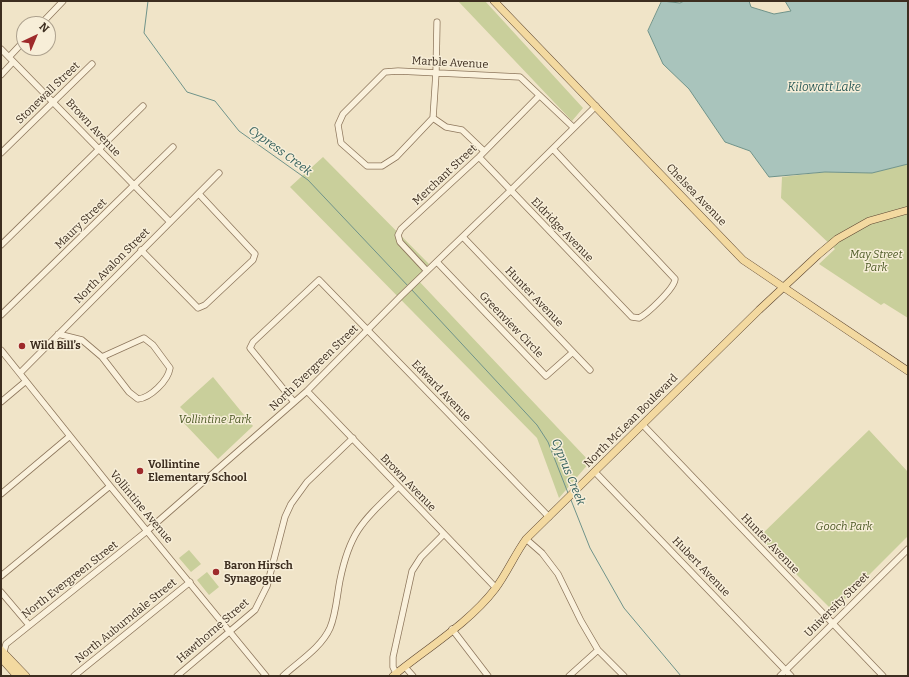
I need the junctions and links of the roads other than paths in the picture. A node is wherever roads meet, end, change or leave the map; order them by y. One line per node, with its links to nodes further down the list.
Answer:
1 (64, 1): 3 (street)
2 (494, 1): 15 (main road, Chelsea Avenue)
3 (49, 16)
4 (437, 22): 10 (street)
5 (1, 49): 7 (street, Brown Avenue)
6 (16, 50): 7 (street)
7 (9, 57): 8 (street, Brown Avenue)
8 (14, 62): 11 (street); 13 (street, Brown Avenue)
9 (92, 64): 13 (street, Stonewall Street)
10 (436, 73): 12 (street, Marble Avenue); 16 (street); 16 (street, Marble Avenue)
11 (1, 74)
12 (539, 96): 17 (street, Marble Avenue); 21 (street, Merchant Street)
13 (54, 102): 20 (street, Brown Avenue); 22 (street, Stonewall Street)
14 (142, 106): 20 (street)
15 (596, 106): 17 (street, North Evergreen Street); 35 (main road, Chelsea Avenue)
16 (433, 118): 21 (street)
17 (573, 127): 19 (street, North Evergreen Street)
18 (173, 147): 25 (street, Maury Street)
19 (553, 149): 26 (street, North Evergreen Street); 26 (street, Eldridge Avenue)
20 (98, 150): 25 (street, Brown Avenue); 31 (street)
21 (484, 151): 23 (street, Merchant Street)
22 (1, 152)
23 (479, 157): 26 (street, Eldridge Avenue); 34 (street, Merchant Street)
24 (219, 173): 27 (street, North Avalon Street)
25 (134, 186): 29 (street, Brown Avenue); 36 (street, Maury Street)
26 (510, 191): 30 (street, North Evergreen Street)
27 (199, 194): 29 (street, North Avalon Street); 32 (street)
28 (908, 210): 35 (main road, North McLean Boulevard)
29 (170, 222): 32 (street, North Avalon Street)
30 (463, 237): 33 (street, North Evergreen Street); 40 (street, Hunter Avenue)
31 (1, 245)
32 (141, 250): 38 (street, North Avalon Street)
33 (437, 262): 34 (street, North Evergreen Street); 40 (street, Greenview Circle)
34 (427, 271): 37 (street, North Evergreen Street)
35 (783, 288): 43 (main road, Chelsea Avenue); 49 (main road, North McLean Boulevard)
36 (1, 315)
37 (368, 330): 46 (street, North Evergreen Street); 48 (street, Edward Avenue); 56 (street, Edward Avenue)
38 (58, 334): 41 (street); 44 (street, North Avalon Street)
39 (1, 350): 44 (street, Vollintine Avenue)
40 (573, 352): 42 (street, Hunter Avenue)
41 (102, 357): 41 (street)
42 (590, 370)
43 (908, 371)
44 (20, 373): 45 (street, Vollintine Avenue)
45 (26, 381): 47 (street); 50 (street, Vollintine Avenue)
46 (307, 391): 48 (street, North Evergreen Street); 51 (street, Brown Avenue)
47 (1, 402)
48 (294, 402): 57 (street, North Evergreen Street)
49 (643, 425): 52 (main road, North McLean Boulevard); 65 (street, Hunter Avenue)
50 (70, 436): 53 (street, Vollintine Avenue); 55 (street)
51 (353, 438): 54 (street, Brown Avenue); 68 (street, Hawthorne Street)
52 (596, 472): 56 (main road, North McLean Boulevard); 72 (street, Hubert Avenue)
53 (110, 486): 57 (street, Vollintine Avenue); 61 (street)
54 (398, 487): 58 (street, Brown Avenue); 79 (street)
55 (1, 494)
56 (549, 517): 59 (main road, North McLean Boulevard)
57 (148, 531): 62 (street, Vollintine Avenue); 66 (street, North Evergreen Street)
58 (444, 534): 63 (street, Brown Avenue); 73 (street)
59 (526, 539): 63 (main road, North McLean Boulevard); 69 (street)
60 (908, 548): 65 (street, University Street)
61 (1, 576)
62 (190, 582): 68 (street, Vollintine Avenue); 76 (street, North Auburndale Street)
63 (496, 588): 67 (main road, North McLean Boulevard)
64 (1, 592): 66 (street)
65 (833, 624): 72 (street, University Street); 86 (street, Hunter Avenue)
66 (29, 625): 70 (street, North Evergreen Street)
67 (452, 629): 71 (main road, North McLean Boulevard); 81 (street)
68 (231, 631): 77 (street, Hawthorne Street); 78 (street, Vollintine Avenue)
69 (598, 650): 82 (street); 83 (street)
70 (2, 656): 74 (main road); 75 (main road)
71 (406, 667): 73 (main road, North McLean Boulevard); 80 (street)
72 (786, 670): 84 (street, University Street); 85 (street, Hubert Avenue)
73 (394, 675)
74 (17, 676)
75 (26, 676)
76 (74, 676)
77 (177, 676)
78 (266, 676)
79 (283, 676)
80 (414, 676)
81 (488, 676)
82 (569, 676)
83 (624, 676)
84 (780, 676)
85 (791, 676)
86 (883, 676)

